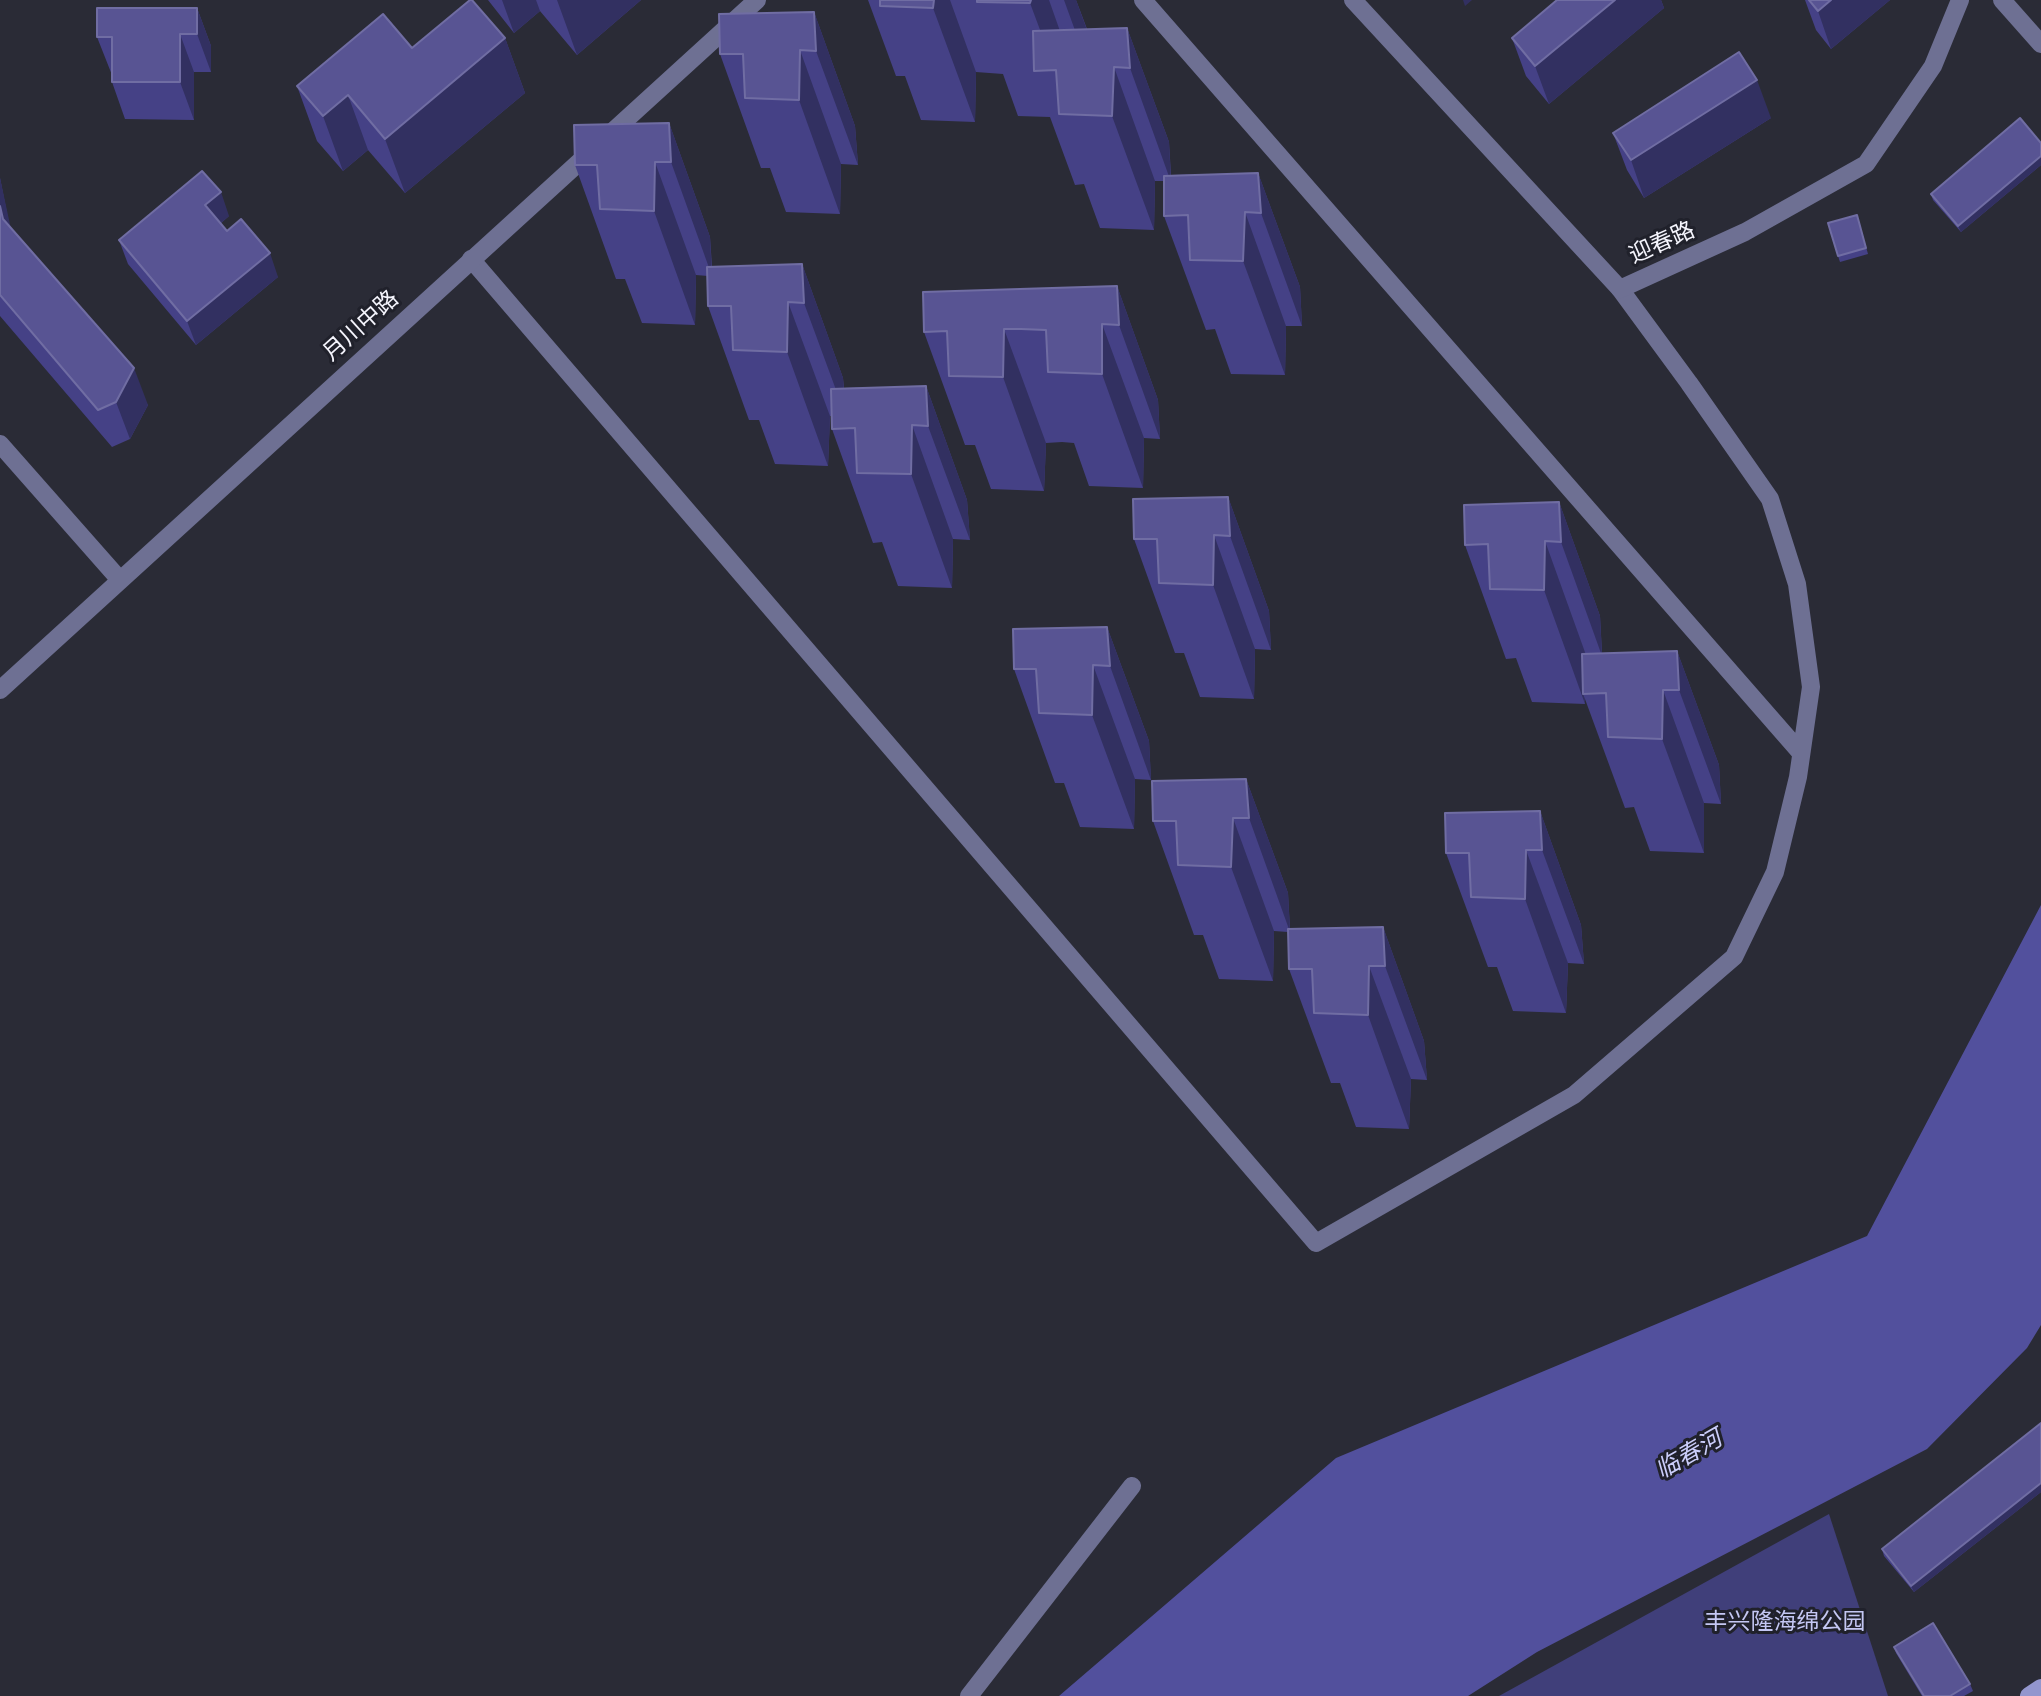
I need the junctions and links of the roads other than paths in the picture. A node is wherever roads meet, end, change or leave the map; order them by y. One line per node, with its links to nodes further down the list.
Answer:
1 (757, 0): 7 (street, 月川中路)
2 (1143, 0): 12 (street)
3 (1353, 0): 8 (street, 迎春路)
4 (1960, 0): 8 (street, 迎春路)
5 (2002, 0): 6 (street)
6 (2041, 44)
7 (471, 259): 10 (street, 月川中路); 12 (street)
8 (1620, 289): 12 (street)
9 (0, 444): 10 (street)
10 (120, 580): 11 (street, 月川中路)
11 (0, 690)
12 (1801, 753)
13 (1132, 1486): 15 (street)
14 (2041, 1688): 16 (main road)
15 (968, 1696)
16 (2029, 1696)

